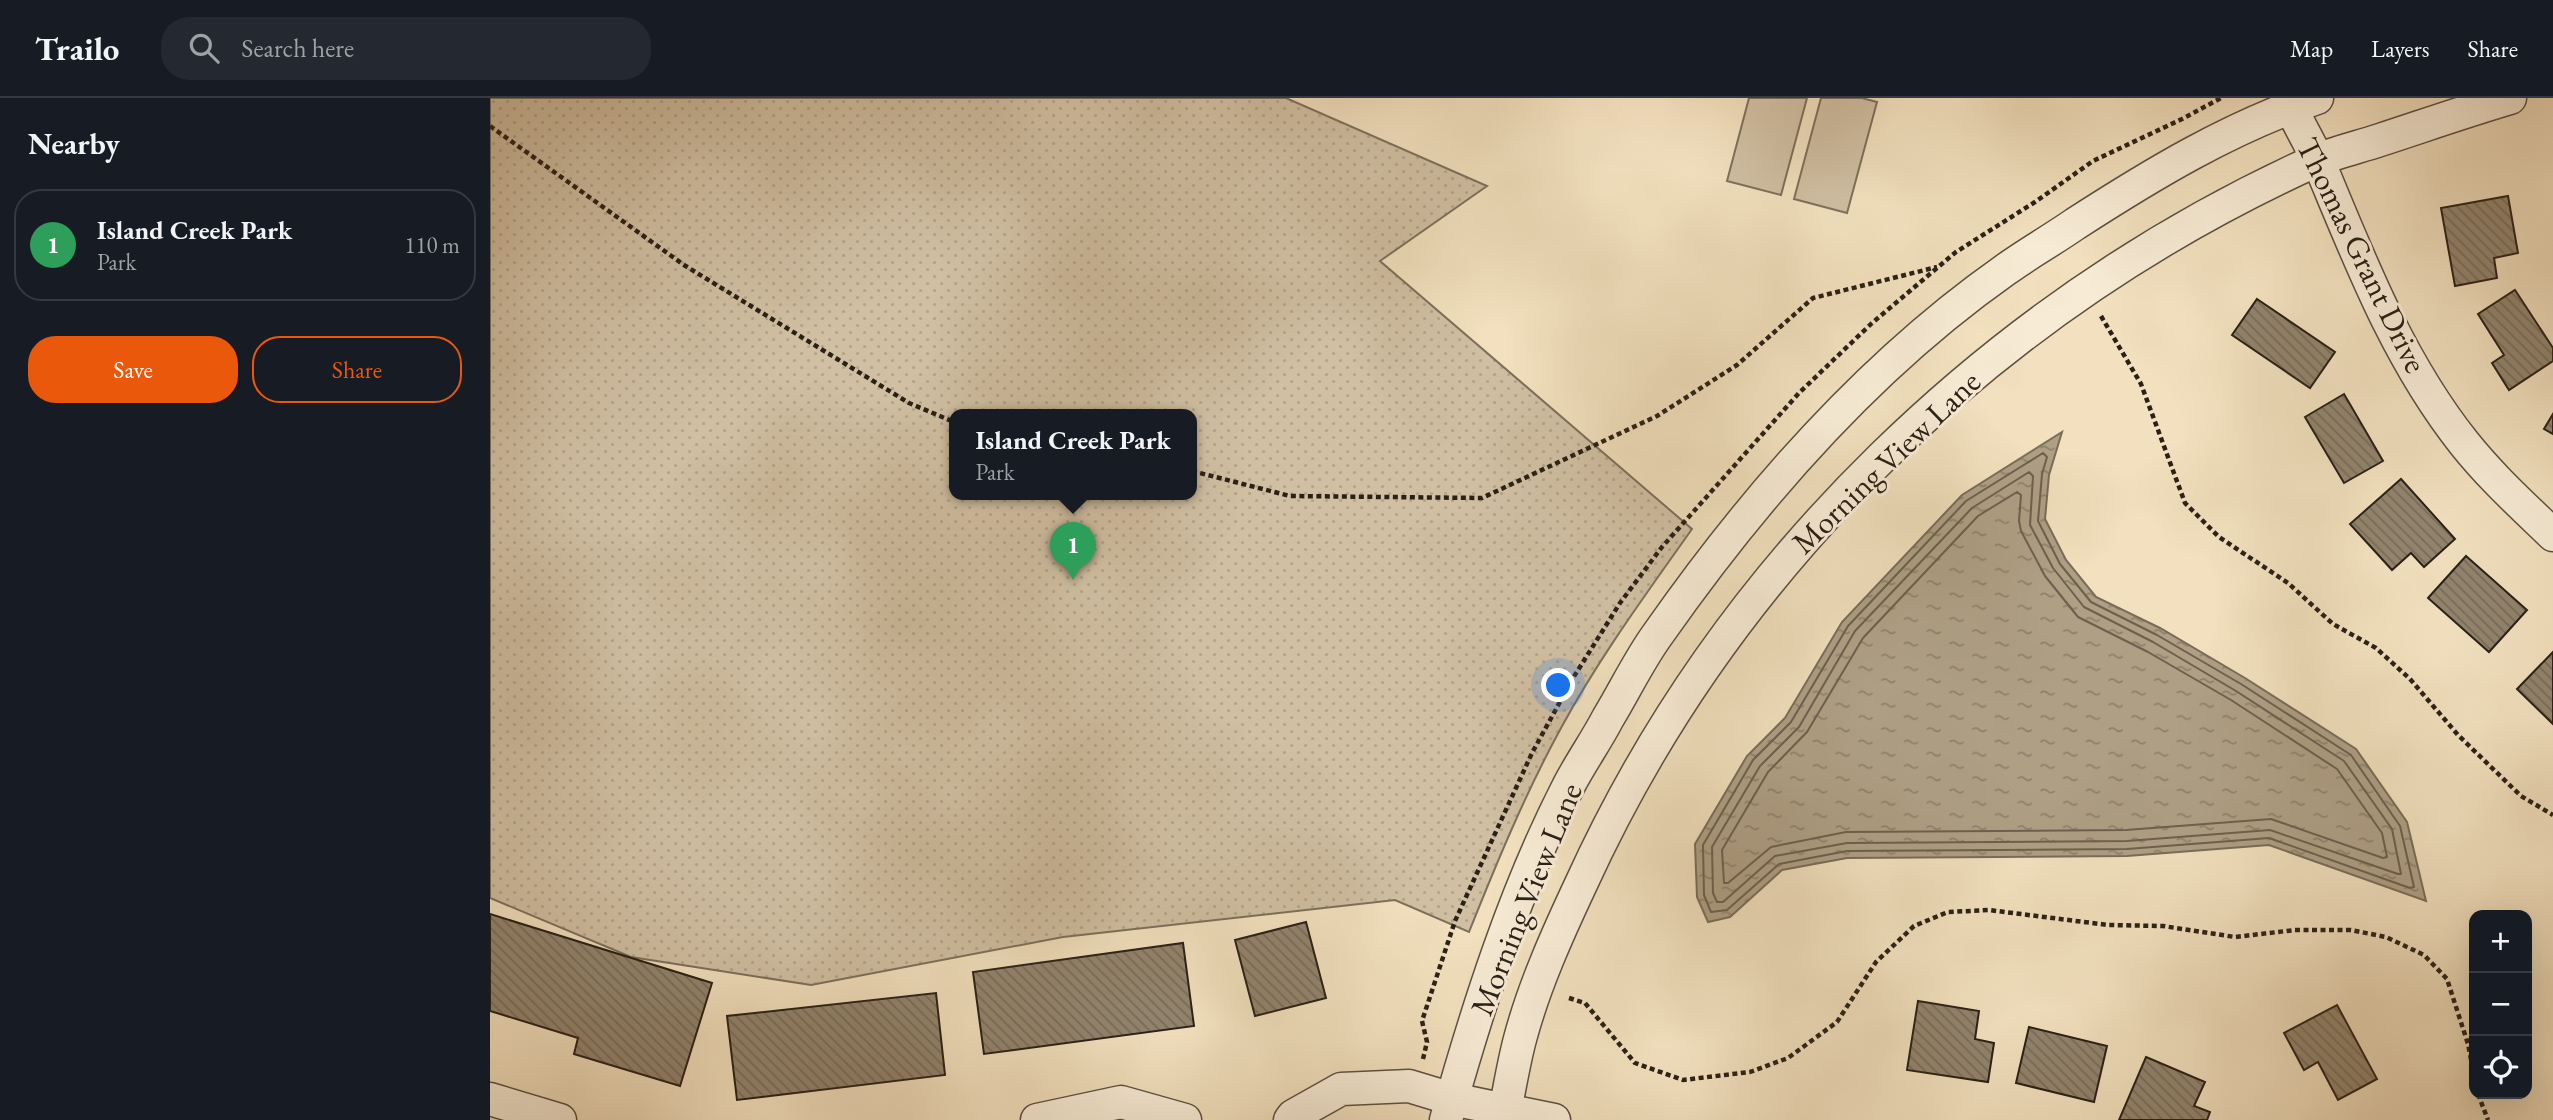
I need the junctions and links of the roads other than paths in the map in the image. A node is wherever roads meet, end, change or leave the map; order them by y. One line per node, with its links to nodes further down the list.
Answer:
1 (2510, 98): 3 (street, Morning View Lane)
2 (2298, 101): 3 (street, Thomas Grant Drive); 6 (street, Morning View Lane)
3 (2318, 160): 4 (street, Thomas Grant Drive); 7 (street, Morning View Lane)
4 (2553, 535)
5 (490, 1099): 8 (street)
6 (1449, 1110): 7 (street); 11 (street)
7 (1504, 1116): 12 (street)
8 (558, 1120)
9 (1037, 1120): 10 (street)
10 (1185, 1120)
11 (1290, 1120)
12 (1554, 1120)

